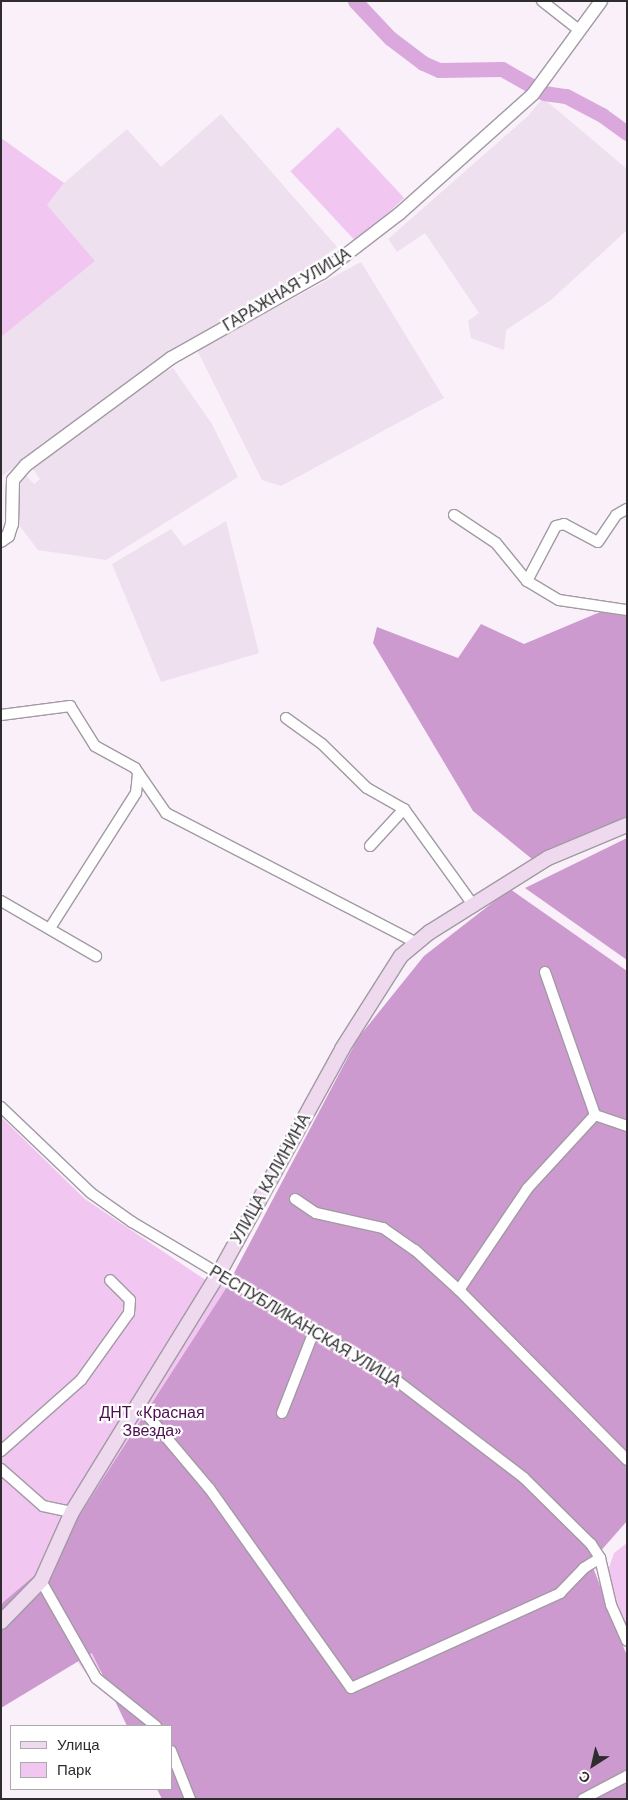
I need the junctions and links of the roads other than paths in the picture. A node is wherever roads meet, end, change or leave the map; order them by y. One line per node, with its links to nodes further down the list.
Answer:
1 (542, 1): 3 (street)
2 (602, 1): 3 (street, ГАРАЖНАЯ УЛИЦА)
3 (580, 30): 6 (street, ГАРАЖНАЯ УЛИЦА)
4 (627, 509): 7 (street)
5 (454, 515): 7 (street)
6 (1, 541)
7 (527, 582): 8 (street)
8 (627, 610)
9 (1, 715): 11 (street)
10 (286, 718): 12 (street)
11 (138, 774): 17 (street); 18 (street)
12 (404, 809): 14 (street); 16 (street)
13 (627, 825): 16 (main road, УЛИЦА КАЛИНИНА)
14 (370, 846)
15 (1, 901): 17 (street)
16 (474, 906): 18 (main road, УЛИЦА КАЛИНИНА)
17 (50, 928): 19 (street)
18 (415, 942): 25 (main road, УЛИЦА КАЛИНИНА)
19 (96, 956)
20 (545, 972): 22 (street)
21 (1, 1107): 25 (street, РЕСПУБЛИКАНСКАЯ УЛИЦА)
22 (595, 1115): 23 (street); 27 (street)
23 (627, 1126)
24 (295, 1199): 27 (street)
25 (218, 1275): 28 (street, РЕСПУБЛИКАНСКАЯ УЛИЦА); 29 (main road, УЛИЦА КАЛИНИНА)
26 (110, 1280): 31 (street)
27 (459, 1290): 32 (street)
28 (315, 1329): 30 (street); 35 (street, РЕСПУБЛИКАНСКАЯ УЛИЦА)
29 (139, 1405): 34 (main road, УЛИЦА КАЛИНИНА); 35 (street)
30 (282, 1413)
31 (1, 1451)
32 (627, 1460)
33 (1, 1469): 34 (street)
34 (72, 1512): 36 (main road, УЛИЦА КАЛИНИНА)
35 (600, 1558): 38 (street)
36 (42, 1581): 37 (main road, УЛИЦА КАЛИНИНА); 40 (street)
37 (1, 1622)
38 (624, 1630): 39 (street)
39 (627, 1641)
40 (155, 1725)
41 (172, 1754): 43 (street)
42 (627, 1776): 44 (street)
43 (190, 1799)
44 (583, 1799)

